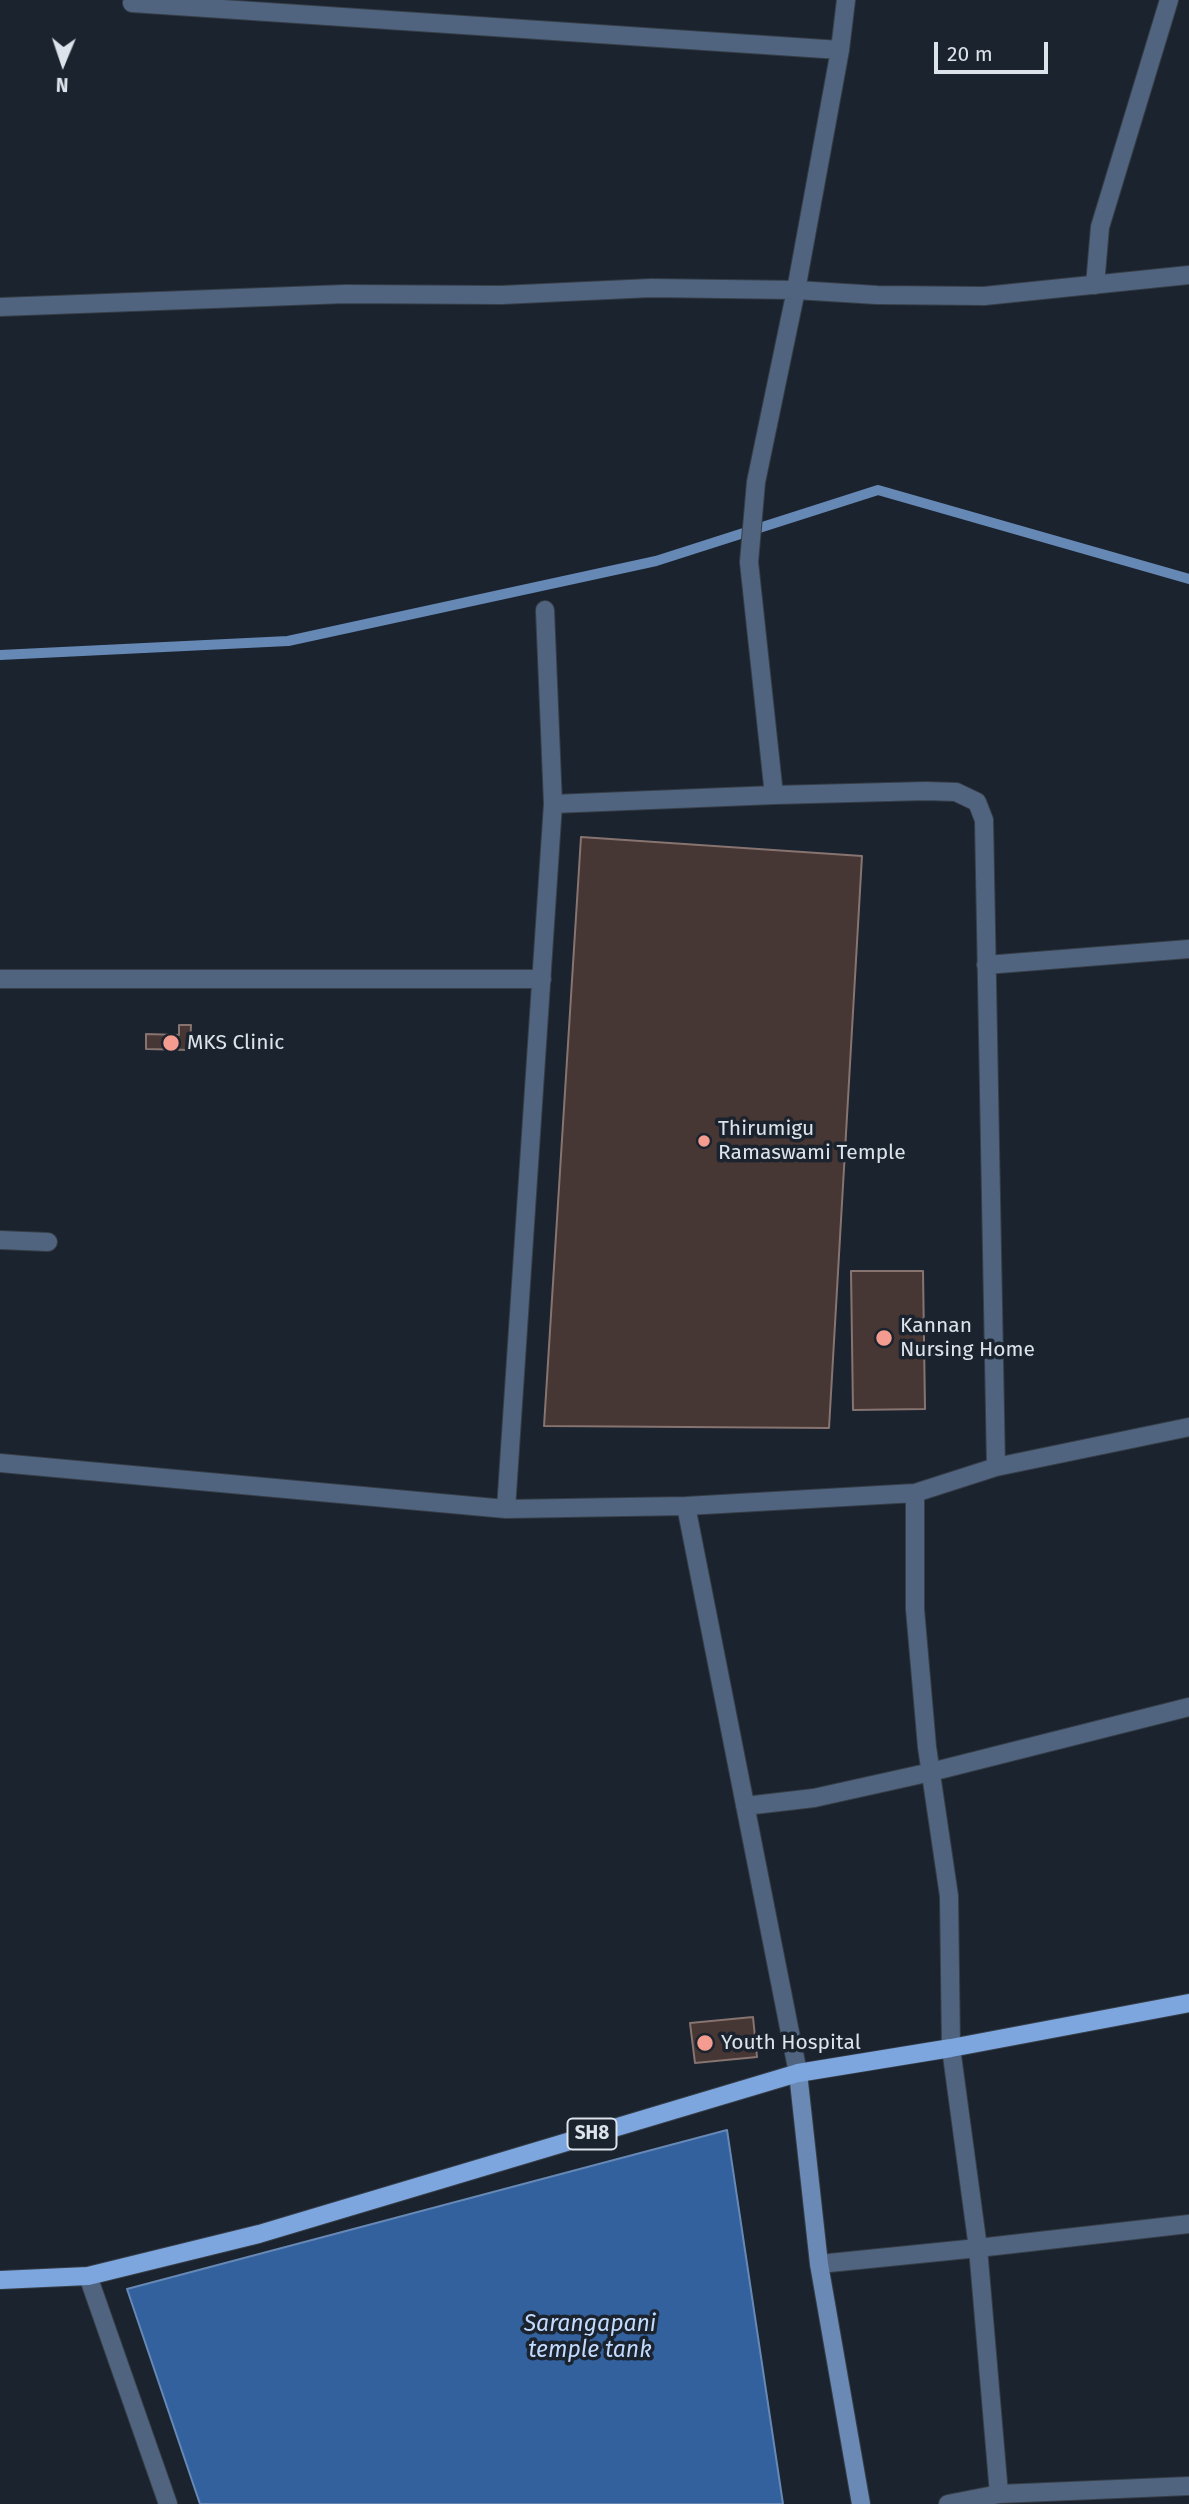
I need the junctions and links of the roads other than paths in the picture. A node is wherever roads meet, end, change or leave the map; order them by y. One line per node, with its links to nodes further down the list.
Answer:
1 (846, 0): 4 (street)
2 (1169, 0): 6 (street)
3 (132, 3): 4 (street)
4 (840, 50): 7 (street)
5 (1189, 275): 6 (street)
6 (1094, 285): 7 (street)
7 (796, 290): 8 (street); 10 (street)
8 (0, 307)
9 (545, 610): 11 (street)
10 (774, 794): 11 (street); 13 (street)
11 (553, 804): 15 (street)
12 (1189, 949): 13 (street)
13 (986, 965): 20 (street)
14 (0, 979): 15 (street)
15 (542, 979): 23 (street)
16 (0, 1240): 17 (street)
17 (48, 1242)
18 (1189, 1427): 20 (street)
19 (0, 1463): 23 (street)
20 (996, 1467): 21 (street)
21 (915, 1493): 22 (street); 25 (street)
22 (686, 1506): 23 (street); 26 (street)
23 (506, 1509)
24 (1189, 1707): 25 (street)
25 (931, 1772): 26 (street); 28 (street)
26 (745, 1806): 29 (street)
27 (1189, 2003): 28 (main road, SH8)
28 (951, 2048): 29 (main road, SH8); 31 (street)
29 (798, 2073): 32 (street); 33 (main road, SH8)
30 (1189, 2224): 31 (street)
31 (978, 2248): 32 (street); 36 (street)
32 (819, 2264): 38 (street)
33 (88, 2276): 34 (main road, SH8); 37 (street)
34 (0, 2280)
35 (1189, 2486): 36 (street)
36 (999, 2494): 39 (street)
37 (167, 2504)
38 (861, 2504)
39 (948, 2504)

